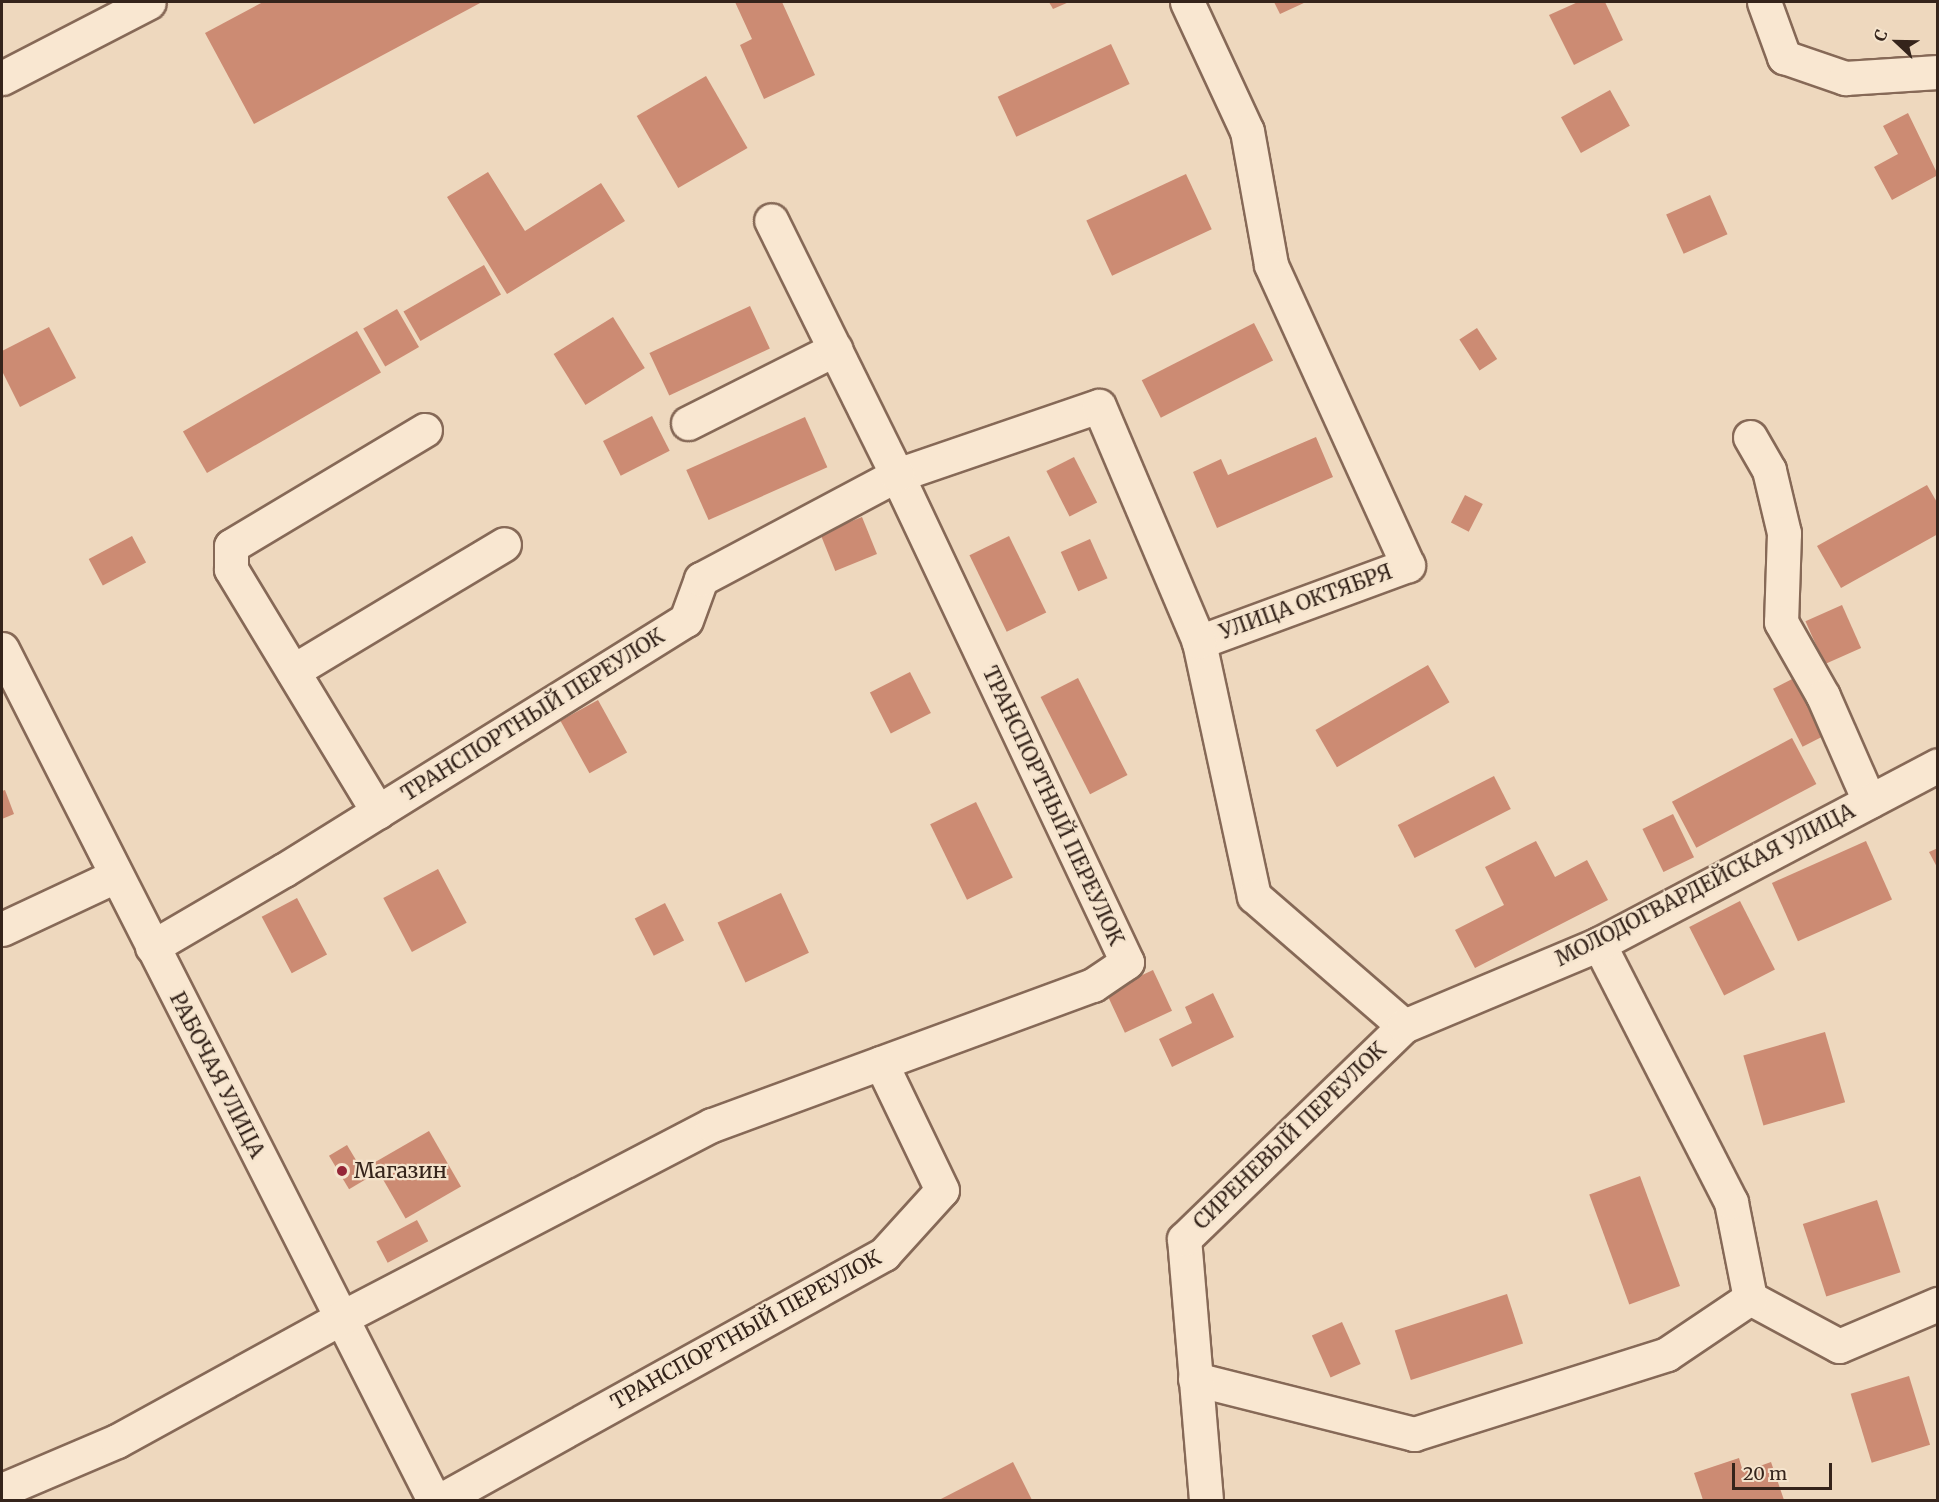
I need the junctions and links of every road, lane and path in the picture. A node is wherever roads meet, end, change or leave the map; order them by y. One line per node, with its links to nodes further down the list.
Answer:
1 (149, 2): 5 (street)
2 (1186, 2): 13 (street, УЛИЦА ОКТЯБРЯ)
3 (1764, 2): 4 (street)
4 (1938, 72)
5 (2, 78)
6 (771, 220): 7 (street)
7 (835, 349): 8 (street); 11 (street)
8 (688, 423)
9 (425, 430): 15 (street)
10 (1750, 437): 17 (street)
11 (897, 475): 13 (street, ТРАНСПОРТНЫЙ ПЕРЕУЛОК); 18 (street, ТРАНСПОРТНЫЙ ПЕРЕУЛОК); 24 (street, ТРАНСПОРТНЫЙ ПЕРЕУЛОК)
12 (504, 544): 15 (street)
13 (1198, 642): 23 (street, УЛИЦА ОКТЯБРЯ)
14 (2, 649): 19 (street, РАБОЧАЯ УЛИЦА)
15 (293, 671): 18 (street)
16 (1938, 765): 17 (street, МОЛОДОГВАРДЕЙСКАЯ УЛИЦА)
17 (1869, 801): 21 (street, МОЛОДОГВАРДЕЙСКАЯ УЛИЦА)
18 (378, 812): 22 (street, ТРАНСПОРТНЫЙ ПЕРЕУЛОК)
19 (115, 876): 20 (street); 22 (street, РАБОЧАЯ УЛИЦА)
20 (2, 929)
21 (1599, 944): 23 (street, МОЛОДОГВАРДЕЙСКАЯ УЛИЦА); 25 (street)
22 (152, 947): 27 (street, РАБОЧАЯ УЛИЦА)
23 (1404, 1026): 28 (street, СИРЕНЕВЫЙ ПЕРЕУЛОК)
24 (882, 1062): 27 (street, ТРАНСПОРТНЫЙ ПЕРЕУЛОК); 31 (street, ТРАНСПОРТНЫЙ ПЕРЕУЛОК)
25 (1750, 1298): 26 (street); 28 (street)
26 (1938, 1304)
27 (341, 1318): 29 (street, ТРАНСПОРТНЫЙ ПЕРЕУЛОК); 30 (street, РАБОЧАЯ УЛИЦА)
28 (1196, 1379): 32 (street, СИРЕНЕВЫЙ ПЕРЕУЛОК)
29 (2, 1490)
30 (434, 1500)
31 (441, 1500)
32 (1206, 1500)

